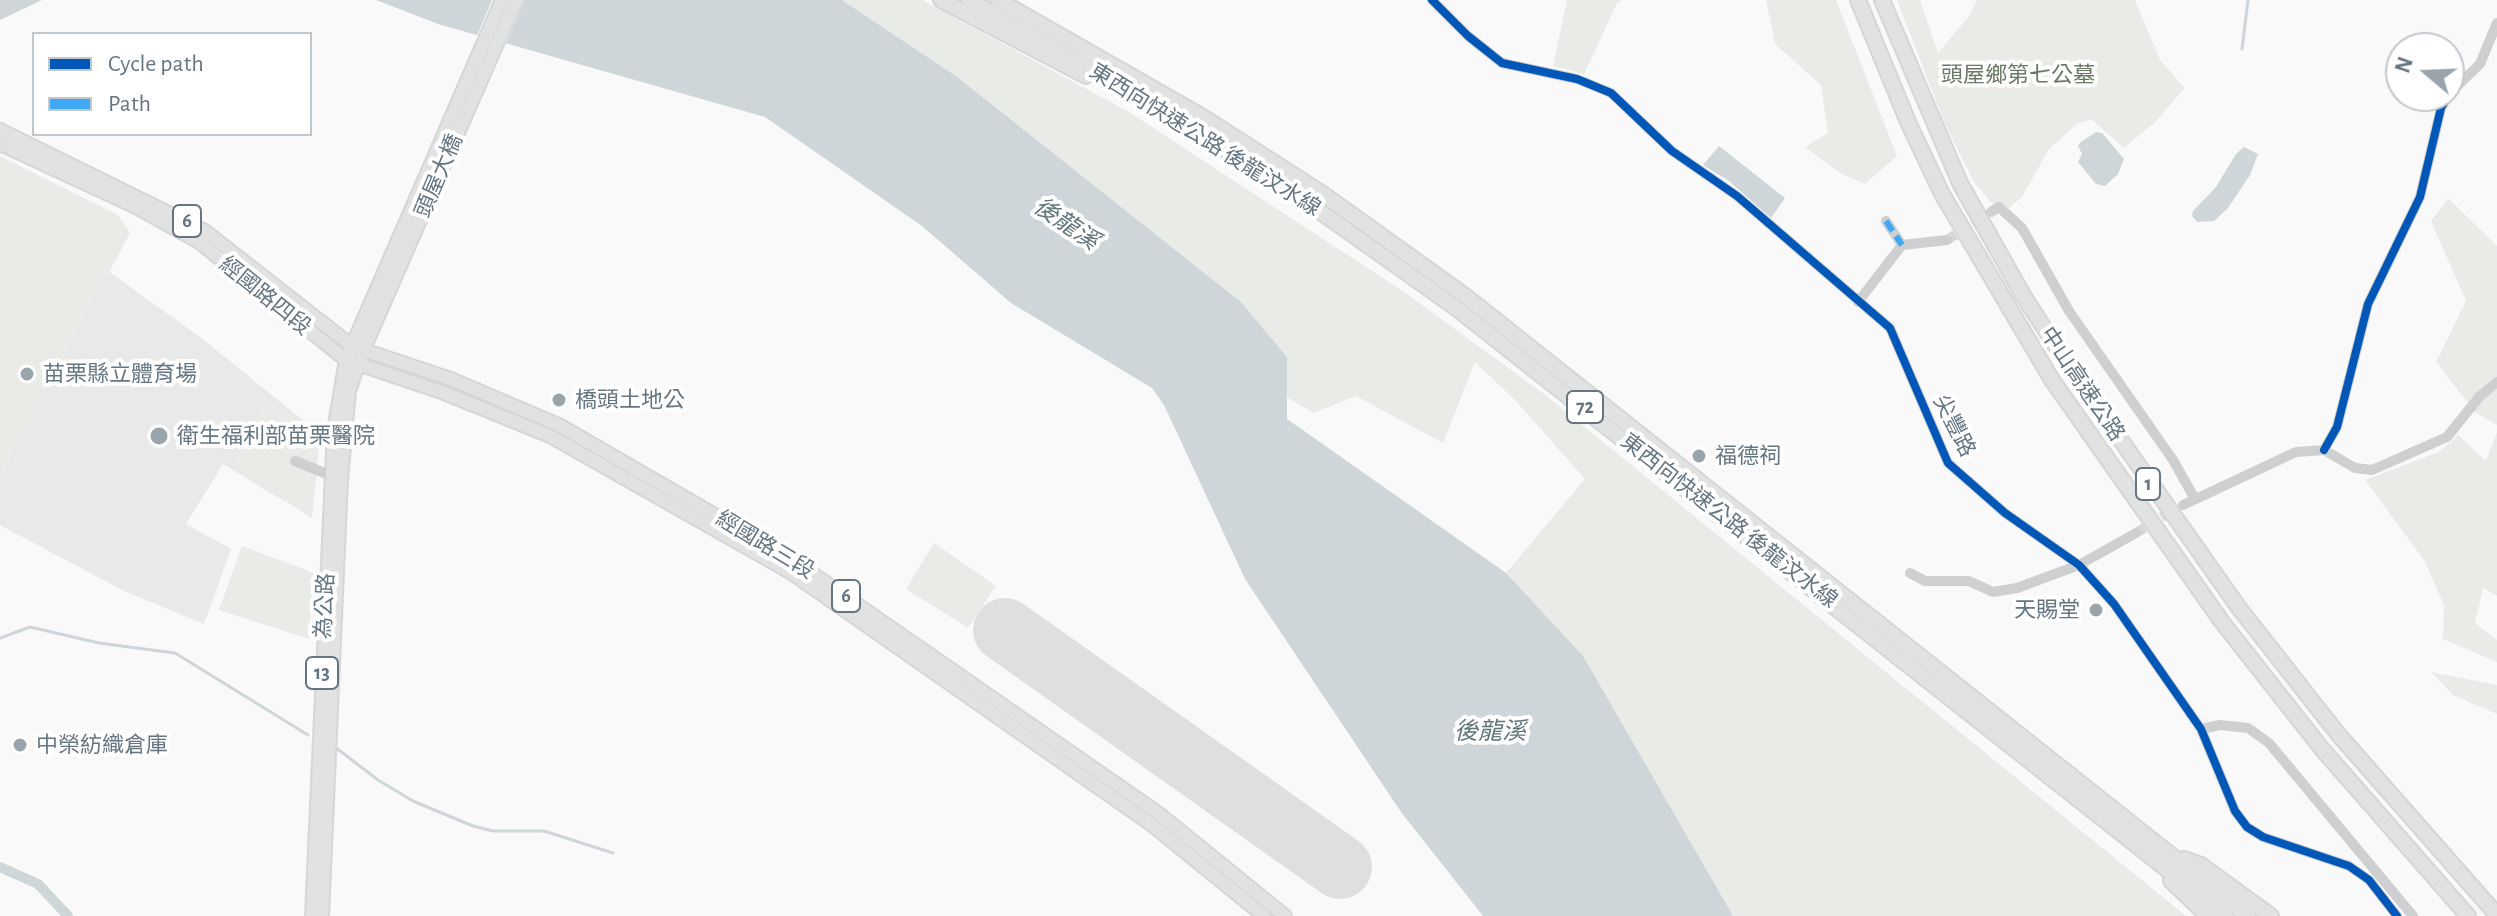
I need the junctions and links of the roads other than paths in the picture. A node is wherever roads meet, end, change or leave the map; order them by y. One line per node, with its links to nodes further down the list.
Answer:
1 (502, 0): 23 (main road, 頭屋大橋 / 13)
2 (516, 0): 23 (main road, 頭屋大橋 / 13)
3 (941, 0): 14 (highway)
4 (969, 0): 14 (highway, 東西向快速公路 後龍汶水線 / 72)
5 (998, 0): 11 (highway, 東西向快速公路 後龍汶水線 / 72)
6 (1011, 0): 11 (highway)
7 (1432, 0): 22 (street, 尖豐路)
8 (1858, 0): 48 (highway, 中山高速公路 / 1)
9 (1882, 0): 37 (highway, 中山高速公路 / 1)
10 (2497, 23): 12 (street)
11 (1100, 55): 36 (highway, 東西向快速公路 後龍汶水線 / 72)
12 (2465, 79)
13 (2440, 112): 27 (street)
14 (1172, 116): 36 (highway, 東西向快速公路 後龍汶水線 / 72)
15 (0, 130): 17 (main road, 經國路四段 / 6)
16 (0, 144): 17 (main road, 經國路四段 / 6)
17 (139, 202): 24 (main road, 經國路四段 / 6); 25 (main road, 經國路四段 / 6)
18 (1991, 212): 30 (street)
19 (1886, 221): 21 (street)
20 (1947, 240): 21 (street)
21 (1902, 245): 22 (street)
22 (1858, 302): 33 (street, 尖豐路)
23 (375, 309): 24 (main road, 頭屋大橋 / 13)
24 (357, 349): 25 (main road, 為公路 / 13); 41 (main road, 經國路三段 / 6)
25 (352, 362): 29 (main road, 為公路 / 13); 40 (main road, 經國路三段 / 6)
26 (2497, 382): 27 (street)
27 (2324, 450): 30 (street)
28 (295, 461): 29 (street)
29 (336, 478): 38 (main road, 為公路 / 13); 39 (main road, 為公路 / 13)
30 (2195, 499): 31 (street)
31 (2183, 505)
32 (2136, 533): 33 (street)
33 (2079, 565): 34 (street); 35 (street, 尖豐路)
34 (1910, 573)
35 (2201, 729): 46 (street, 尖豐路); 47 (street)
36 (2168, 861): 42 (highway); 43 (highway, 東西向快速公路 後龍汶水線 / 72); 44 (highway, 東西向快速公路 後龍汶水線 / 72); 45 (highway)
37 (2497, 915)
38 (312, 916)
39 (322, 916)
40 (1264, 916)
41 (1285, 916)
42 (2208, 916)
43 (2226, 916)
44 (2248, 916)
45 (2271, 916)
46 (2397, 916)
47 (2413, 916)
48 (2468, 916)

